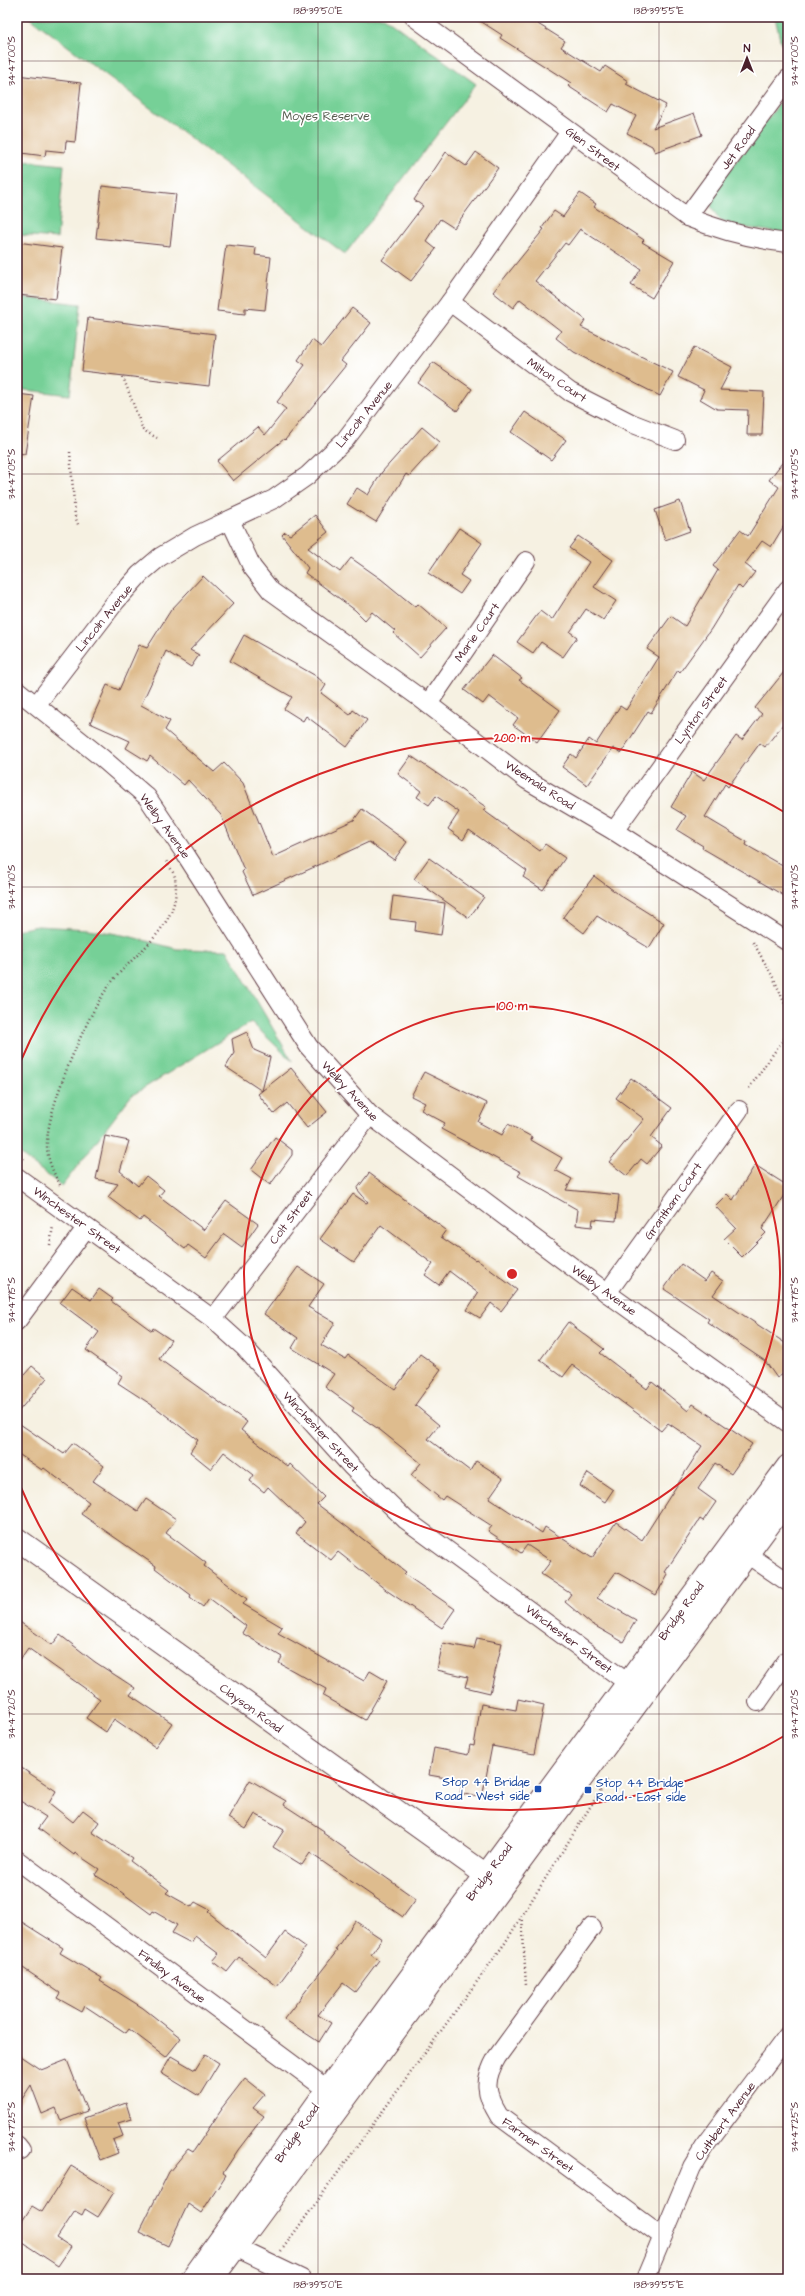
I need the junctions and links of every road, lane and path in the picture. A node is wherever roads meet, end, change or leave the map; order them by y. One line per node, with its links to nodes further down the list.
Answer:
1 (414, 17): 3 (street, Glen Street)
2 (788, 79): 4 (street, Jet Road)
3 (570, 132): 4 (street, Glen Street); 6 (street, Lincoln Avenue)
4 (687, 217): 5 (street, Glen Street)
5 (788, 243)
6 (450, 302): 9 (street, Milton Court); 11 (street, Lincoln Avenue)
7 (123, 377): 8 (path)
8 (157, 438)
9 (675, 440)
10 (70, 452): 12 (path)
11 (230, 520): 16 (street, Lincoln Avenue); 17 (street, Weemala Road)
12 (79, 527)
13 (526, 561): 17 (street, Marie Court)
14 (788, 589): 18 (street, Lynton Street)
15 (17, 690): 16 (street, Welby Avenue)
16 (37, 704): 26 (street, Welby Avenue)
17 (428, 704): 18 (street, Weemala Road)
18 (614, 831): 21 (street, Weemala Road)
19 (162, 854): 28 (path)
20 (751, 938): 22 (path)
21 (788, 942)
22 (788, 1011)
23 (788, 1033): 24 (path)
24 (749, 1088)
25 (739, 1110): 32 (street, Grantham Court)
26 (370, 1115): 32 (street, Welby Avenue); 33 (street, Colt Street)
27 (17, 1177): 30 (street, Winchester Street)
28 (61, 1187)
29 (48, 1220): 31 (path)
30 (86, 1228): 33 (street, Winchester Street); 34 (street)
31 (46, 1250)
32 (608, 1293): 35 (street, Welby Avenue)
33 (213, 1319): 42 (street, Winchester Street)
34 (17, 1321)
35 (788, 1423)
36 (788, 1466): 42 (main road, Bridge Road)
37 (788, 1499): 39 (main road, Bridge Road)
38 (17, 1539): 46 (main road, Clayson Road)
39 (747, 1554): 40 (street); 42 (main road, Bridge Road)
40 (788, 1582)
41 (788, 1659): 43 (street)
42 (635, 1688): 46 (main road, Bridge Road)
43 (758, 1702)
44 (609, 1777): 47 (path)
45 (17, 1860): 51 (street, Findlay Avenue)
46 (493, 1881): 51 (main road, Bridge Road)
47 (522, 1916): 49 (path); 54 (path)
48 (592, 1927): 52 (street, Farmer Street)
49 (527, 1991)
50 (787, 2038): 52 (street, Cuthbert Avenue)
51 (335, 2096): 53 (main road, Bridge Road)
52 (662, 2236): 58 (street, Cuthbert Avenue)
53 (227, 2245): 54 (street); 55 (main road, Bridge Road); 56 (main road, Bridge Road)
54 (270, 2265): 57 (street)
55 (192, 2279)
56 (212, 2279)
57 (302, 2279)
58 (644, 2279)

